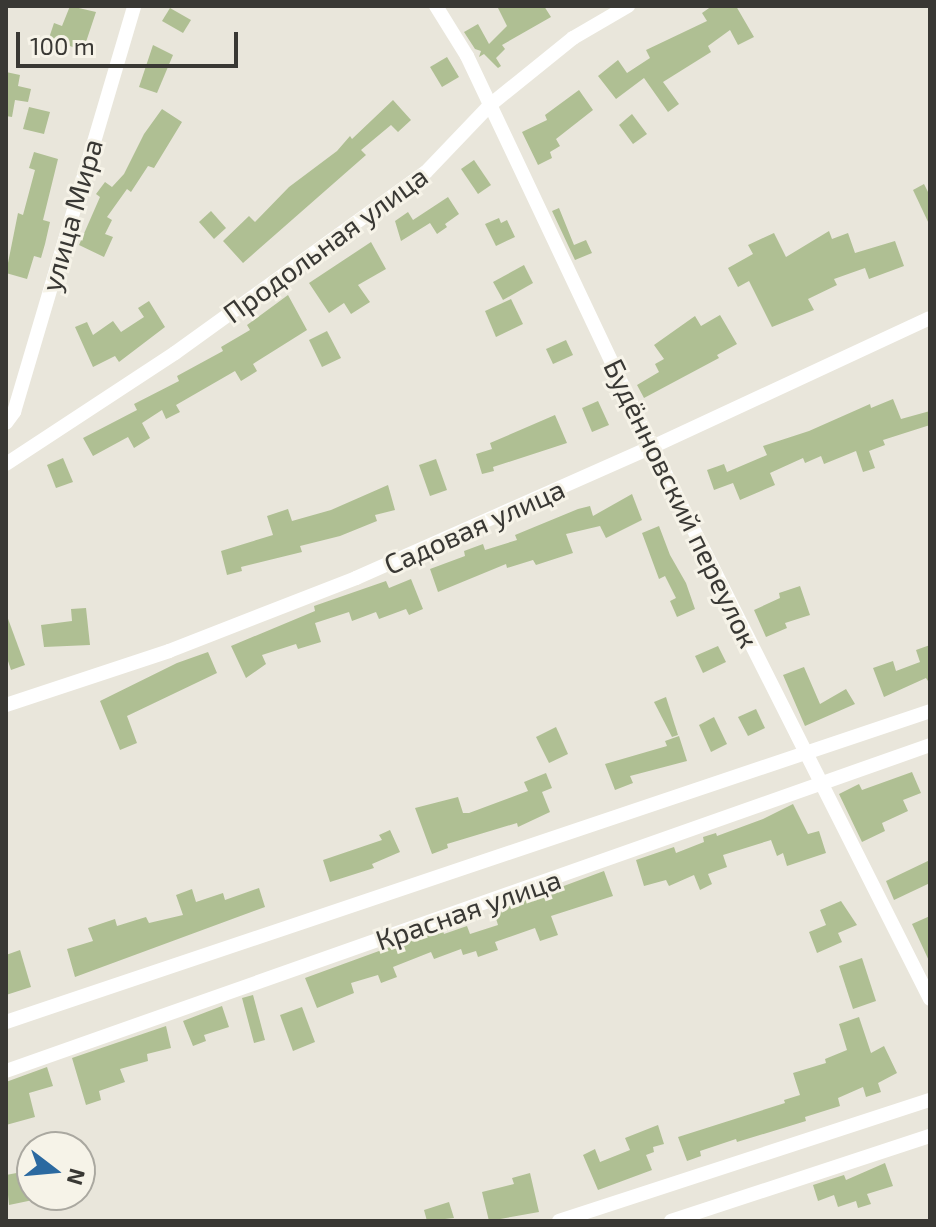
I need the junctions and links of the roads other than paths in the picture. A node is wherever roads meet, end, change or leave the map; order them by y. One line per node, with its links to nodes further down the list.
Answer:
1 (134, 6): 6 (street, улица Мира)
2 (436, 6): 4 (street, Будённовский переулок)
3 (628, 6): 4 (street, Продольная улица)
4 (490, 105): 7 (street, Будённовский переулок); 8 (street, Продольная улица)
5 (930, 318): 7 (street, Садовая улица)
6 (6, 423)
7 (652, 447): 9 (street, Садовая улица); 12 (street, Будённовский переулок)
8 (6, 464)
9 (6, 705)
10 (930, 711): 12 (street, Красная улица)
11 (930, 745): 13 (street, Красная улица)
12 (806, 755): 13 (street, Будённовский переулок); 15 (street, Красная улица)
13 (821, 785): 14 (street, Будённовский переулок); 16 (street, Красная улица)
14 (930, 999)
15 (6, 1022)
16 (6, 1071)
17 (930, 1100): 19 (street)
18 (930, 1136): 20 (street)
19 (559, 1221)
20 (671, 1221)

